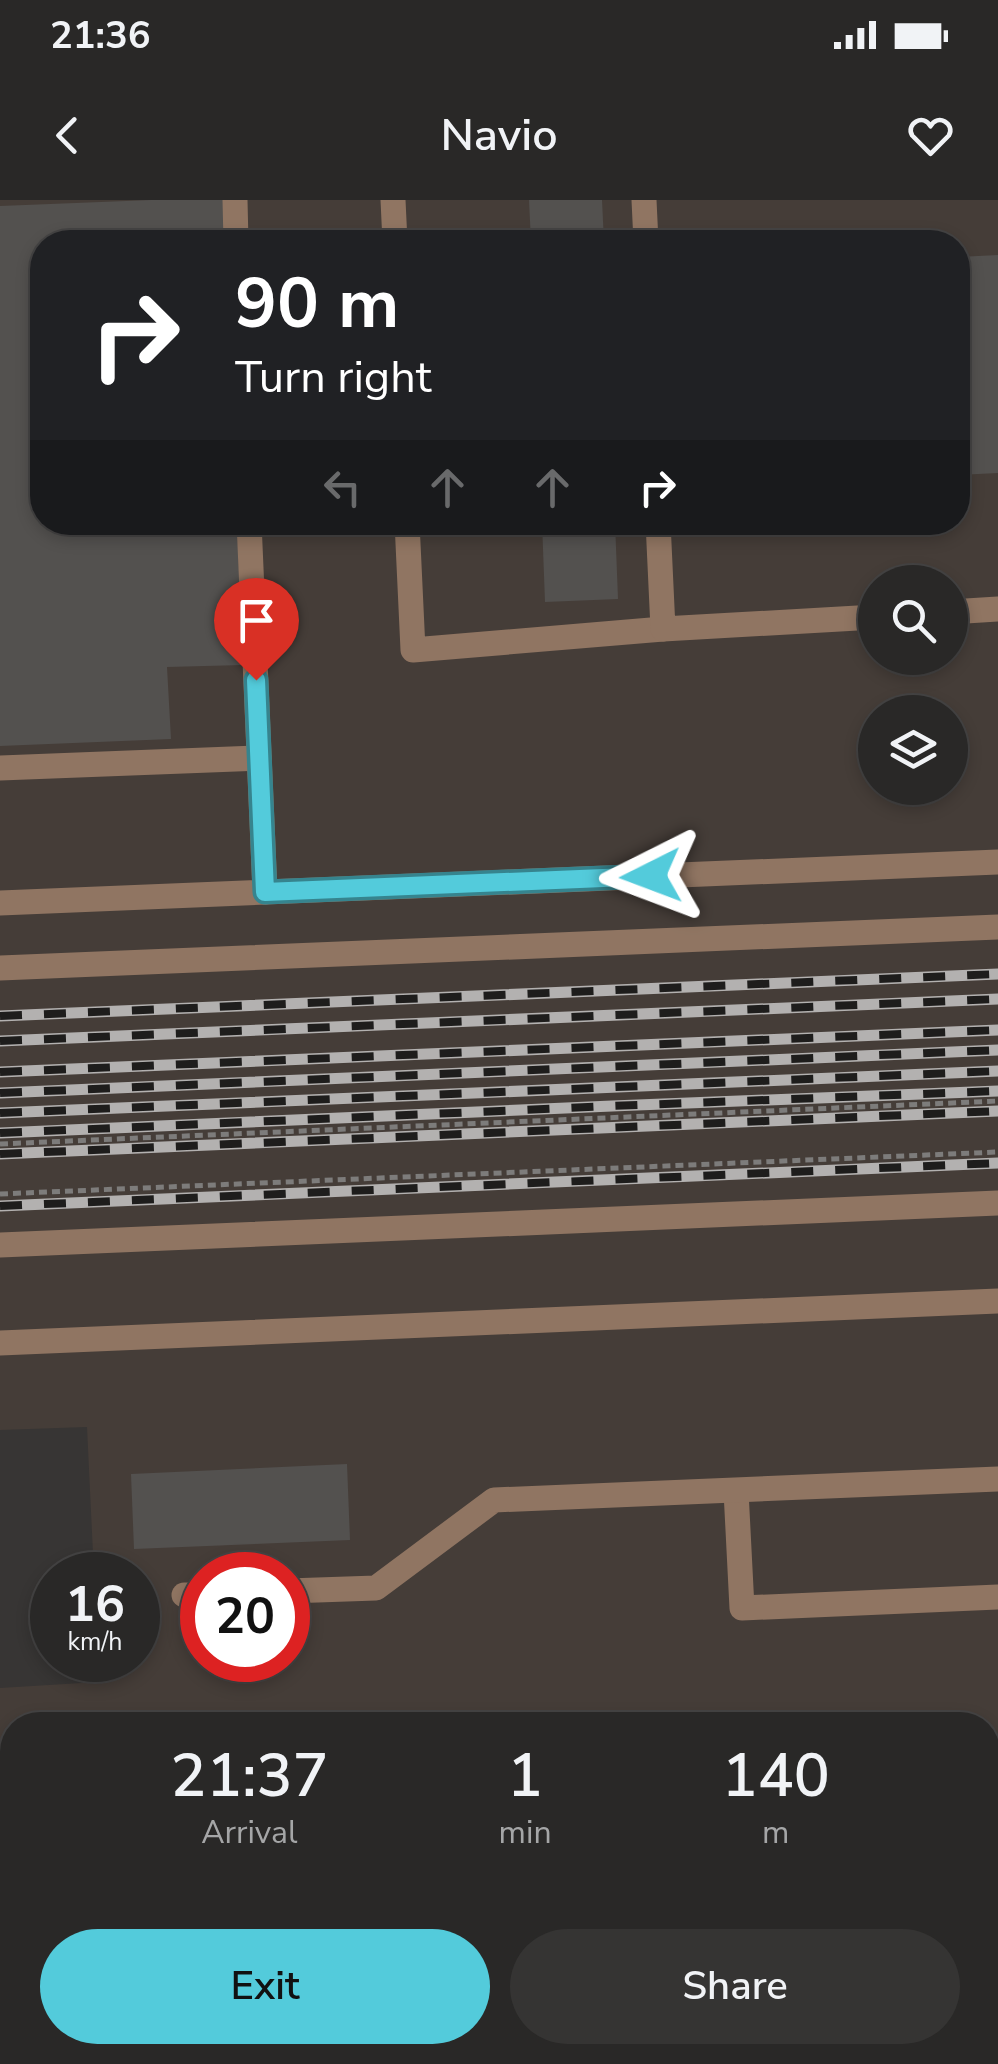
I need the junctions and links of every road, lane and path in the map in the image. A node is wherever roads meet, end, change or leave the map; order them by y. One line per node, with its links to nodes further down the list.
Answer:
1 (234, 200): 4 (lane)
2 (393, 200): 5 (lane)
3 (644, 200): 6 (lane)
4 (235, 230)
5 (394, 230)
6 (645, 230)
7 (250, 535): 14 (lane)
8 (408, 535): 13 (lane)
9 (659, 535): 13 (lane)
10 (998, 609): 11 (lane)
11 (968, 611)
12 (858, 617): 13 (lane)
13 (663, 629)
14 (259, 758): 15 (lane); 17 (lane)
15 (0, 768)
16 (998, 862): 17 (lane)
17 (265, 892): 18 (lane)
18 (0, 903)
19 (998, 926): 20 (lane)
20 (0, 968)
21 (998, 1101): 22 (path)
22 (0, 1144)
23 (998, 1152): 24 (path)
24 (0, 1194)
25 (998, 1203): 26 (lane)
26 (0, 1245)
27 (998, 1301): 28 (lane)
28 (0, 1343)
29 (998, 1479): 30 (lane)
30 (736, 1490): 31 (lane); 32 (lane)
31 (310, 1591)
32 (998, 1597)

